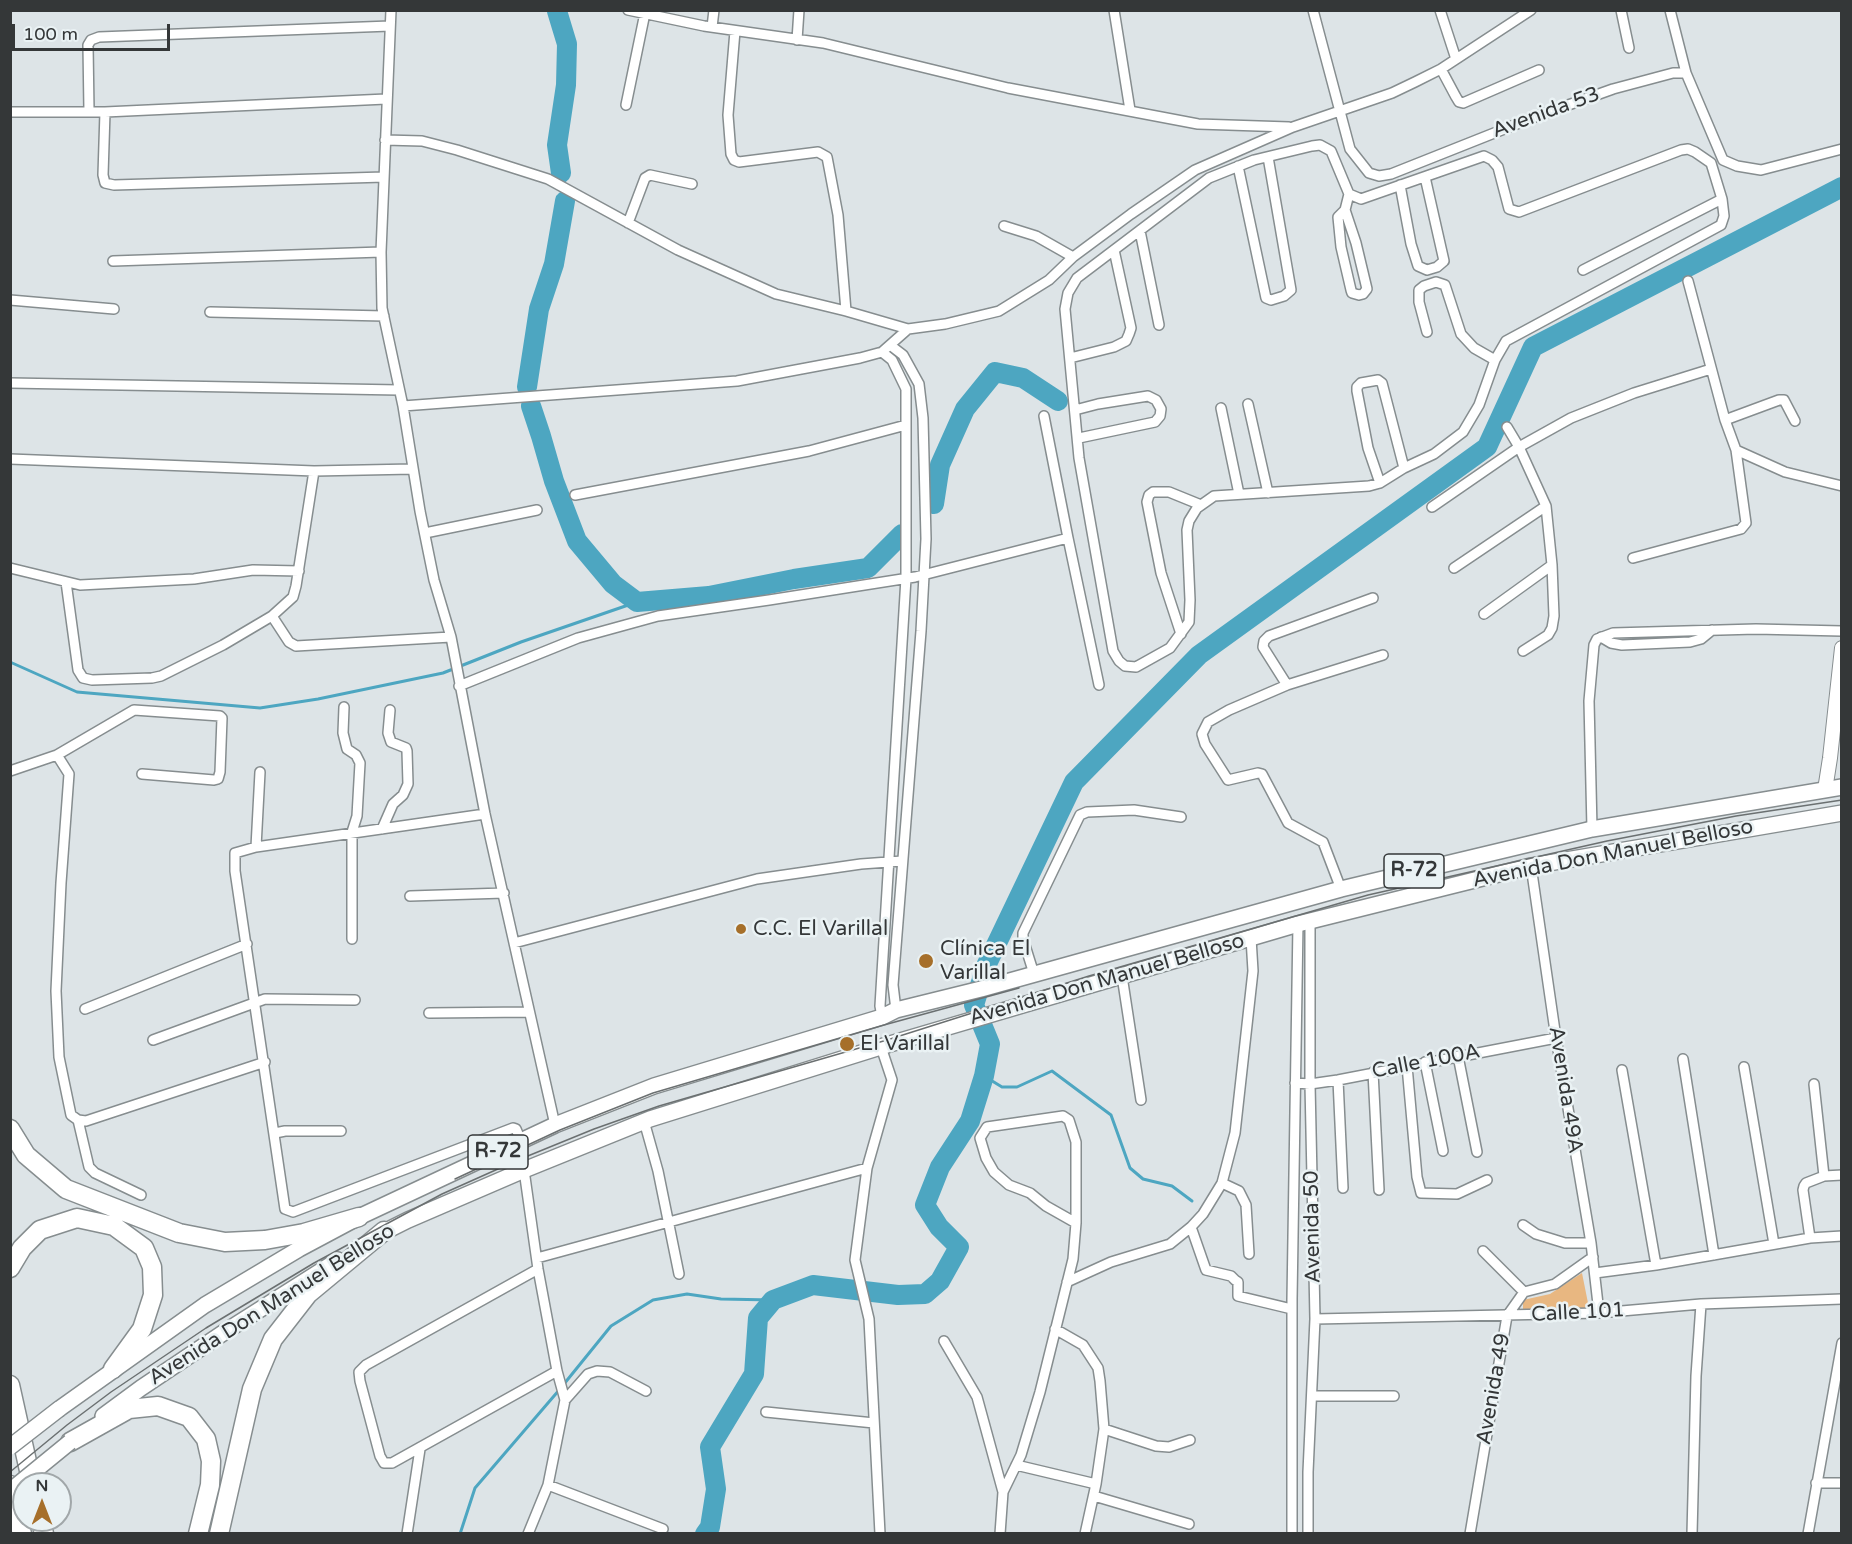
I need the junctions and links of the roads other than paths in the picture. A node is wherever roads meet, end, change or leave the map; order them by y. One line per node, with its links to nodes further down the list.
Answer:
1 (391, 10): 12 (street)
2 (628, 10): 11 (street)
3 (714, 10): 13 (street)
4 (799, 10): 15 (street)
5 (1114, 10): 23 (street)
6 (1313, 10): 27 (street, Avenida 53)
7 (1440, 10): 17 (street)
8 (1531, 10): 17 (street)
9 (1621, 10): 16 (street)
10 (1670, 10): 20 (street)
11 (645, 13): 13 (street); 22 (street)
12 (390, 26): 21 (street); 24 (street)
13 (712, 27): 14 (street)
14 (735, 31): 15 (street); 55 (street)
15 (797, 40): 23 (street)
16 (1629, 48)
17 (1456, 59): 18 (street)
18 (1441, 69): 19 (street); 27 (street)
19 (1539, 70)
20 (1686, 73): 30 (street, Avenida 53); 34 (street)
21 (386, 99): 26 (street); 29 (street)
22 (626, 105)
23 (1130, 110): 28 (street)
24 (89, 111): 25 (street); 26 (street)
25 (10, 112)
26 (105, 112): 37 (street)
27 (1341, 112): 28 (street); 30 (street, Avenida 53)
28 (1293, 127): 49 (street)
29 (385, 140): 37 (street); 44 (street)
30 (1350, 149): 33 (street)
31 (1842, 149): 34 (street)
32 (1268, 157): 33 (street); 36 (street); 36 (street)
33 (1334, 158): 41 (street)
34 (1723, 160): 35 (street)
35 (1711, 163): 38 (street); 42 (street)
36 (1238, 166): 46 (street)
37 (384, 177): 48 (street)
38 (1425, 177): 40 (street); 40 (street)
39 (692, 184): 44 (street)
40 (1400, 185): 41 (street)
41 (1349, 194): 43 (street)
42 (1722, 199): 51 (street); 64 (street)
43 (1345, 210): 43 (street)
44 (628, 223): 55 (street)
45 (1004, 226): 49 (street)
46 (1140, 231): 47 (street); 58 (street)
47 (1114, 250): 63 (street); 63 (street)
48 (381, 252): 50 (street); 57 (street)
49 (1073, 257): 59 (street)
50 (112, 261)
51 (1583, 270)
52 (1688, 281): 65 (street)
53 (10, 300): 54 (street)
54 (114, 309)
55 (846, 311): 59 (street)
56 (210, 312): 57 (street)
57 (384, 316): 67 (street)
58 (1159, 325)
59 (908, 329): 61 (street)
60 (1427, 332): 64 (street)
61 (890, 345): 62 (street); 100 (street)
62 (882, 352): 69 (street); 75 (street)
63 (1070, 358): 71 (street)
64 (1495, 360): 81 (street)
65 (1711, 369): 73 (street); 78 (street)
66 (10, 383): 67 (street)
67 (399, 390): 69 (street)
68 (1248, 404): 86 (street)
69 (403, 406): 82 (street)
70 (1221, 408): 87 (street)
71 (1075, 410): 77 (street); 77 (street)
72 (1044, 416): 94 (street)
73 (1725, 420): 74 (street); 79 (street)
74 (1795, 421)
75 (906, 425): 88 (street); 101 (street)
76 (1507, 427): 78 (street)
77 (1079, 438): 107 (street)
78 (1519, 447): 90 (street); 91 (street)
79 (1736, 450): 85 (street); 95 (street)
80 (10, 459): 83 (street)
81 (1404, 468): 84 (street); 84 (street)
82 (413, 469): 83 (street); 93 (street)
83 (314, 471): 99 (street)
84 (1380, 483): 86 (street)
85 (1842, 486)
86 (1268, 493): 87 (street)
87 (1239, 494): 89 (street)
88 (575, 495)
89 (1201, 505): 107 (street); 107 (street)
90 (1546, 506): 96 (street); 98 (street)
91 (1432, 507)
92 (537, 510): 93 (street)
93 (425, 533): 108 (street)
94 (1068, 538): 100 (street); 112 (street)
95 (1633, 558)
96 (1552, 565): 104 (street); 110 (street)
97 (10, 568): 102 (street)
98 (1454, 568)
99 (299, 572): 102 (street); 105 (street)
100 (924, 574): 101 (street); 130 (street)
101 (906, 578): 114 (street); 131 (street)
102 (66, 582): 105 (street)
103 (1373, 598): 113 (street)
104 (1484, 614)
105 (272, 616): 108 (street)
106 (1842, 631): 126 (street)
107 (1181, 634)
108 (451, 637): 114 (street)
109 (1842, 648): 122 (street)
110 (1523, 651)
111 (1383, 655): 113 (street)
112 (1099, 685)
113 (1287, 685): 133 (street)
114 (459, 686): 124 (street)
115 (344, 707): 128 (street)
116 (390, 710): 127 (street)
117 (57, 755): 118 (street); 120 (street); 166 (street)
118 (10, 771)
119 (260, 772): 129 (street)
120 (141, 774)
121 (1842, 787): 122 (main road, Avenida Don Manuel Belloso / R-72)
122 (1824, 790): 126 (main road, Avenida Don Manuel Belloso / R-72)
123 (1842, 813): 132 (main road, Avenida Don Manuel Belloso / R-72)
124 (485, 814): 127 (street); 134 (street)
125 (1181, 817): 141 (street)
126 (1592, 828): 133 (main road, Avenida Don Manuel Belloso / R-72)
127 (382, 829): 128 (street)
128 (352, 832): 129 (street); 138 (street)
129 (256, 847): 140 (street)
130 (902, 861): 131 (street); 146 (street)
131 (888, 862): 139 (street); 149 (street)
132 (1531, 866): 136 (main road, Avenida Don Manuel Belloso / R-72); 150 (street, Avenida 49A)
133 (1341, 889): 141 (main road, Avenida Don Manuel Belloso / R-72)
134 (504, 893): 135 (street); 139 (street)
135 (410, 896)
136 (1304, 922): 137 (main road, Avenida Don Manuel Belloso / R-72); 162 (street, Avenida 50); 164 (street, Avenida 50)
137 (1251, 938): 142 (main road, Avenida Don Manuel Belloso / R-72); 180 (street)
138 (352, 939)
139 (514, 943): 147 (street)
140 (247, 944): 144 (street); 145 (street)
141 (1035, 974): 146 (main road, Avenida Don Manuel Belloso / R-72)
142 (1122, 976): 152 (main road, Avenida Don Manuel Belloso / R-72); 165 (street)
143 (355, 1000): 144 (street)
144 (256, 1001): 151 (street); 155 (street)
145 (85, 1009)
146 (896, 1010): 149 (main road, Avenida Don Manuel Belloso / R-72)
147 (529, 1012): 148 (street); 168 (street)
148 (429, 1013)
149 (882, 1017): 168 (main road, Avenida Don Manuel Belloso / R-72)
150 (1556, 1038): 153 (street, Calle 100A); 192 (street, Avenida 49A)
151 (153, 1040)
152 (881, 1047): 167 (main road, Avenida Don Manuel Belloso / R-72); 175 (street)
153 (1458, 1056): 156 (street, Calle 100A); 174 (street)
154 (1683, 1059): 196 (street)
155 (265, 1062): 166 (street); 171 (street)
156 (1425, 1062): 157 (street, Calle 100A); 173 (street)
157 (1407, 1066): 160 (street, Calle 100A); 179 (street)
158 (1743, 1067): 193 (street)
159 (1622, 1071): 199 (street)
160 (1373, 1072): 161 (street, Calle 100A); 182 (street)
161 (1338, 1080): 164 (street, Calle 100A); 181 (street)
162 (1295, 1083): 164 (street, Calle 100A); 208 (street, Avenida 50)
163 (1814, 1083): 178 (street)
164 (1310, 1084): 211 (street, Avenida 50)
165 (1141, 1100)
166 (78, 1120): 183 (street)
167 (644, 1121): 176 (main road, Avenida Don Manuel Belloso / R-72); 185 (street)
168 (555, 1125): 172 (main road, Avenida Don Manuel Belloso / R-72)
169 (10, 1129): 184 (highway)
170 (341, 1131): 171 (street)
171 (275, 1133): 172 (street)
172 (521, 1141): 184 (main road, Avenida Don Manuel Belloso / R-72)
173 (1443, 1151)
174 (1477, 1152)
175 (867, 1168): 185 (street); 224 (street)
176 (524, 1170): 189 (main road, Avenida Don Manuel Belloso / R-72); 198 (street)
177 (1842, 1175): 178 (street)
178 (1824, 1176): 191 (street)
179 (1487, 1180)
180 (1222, 1183): 188 (street); 195 (street)
181 (1343, 1188)
182 (1379, 1190)
183 (141, 1195)
184 (359, 1217): 215 (main road, Avenida Don Manuel Belloso / R-72)
185 (668, 1222): 198 (street); 203 (street)
186 (1076, 1223): 186 (street); 204 (street)
187 (1523, 1225): 192 (street)
188 (1191, 1227): 204 (street); 208 (street)
189 (384, 1231): 227 (main road, Avenida Don Manuel Belloso / R-72); 244 (highway)
190 (1842, 1236): 191 (street)
191 (1810, 1238): 193 (street)
192 (1591, 1244): 197 (street, Avenida 49A)
193 (1774, 1244): 196 (street)
194 (1483, 1251): 205 (street)
195 (1249, 1254)
196 (1714, 1255): 199 (street)
197 (1593, 1257): 202 (street, Avenida 49A); 205 (street)
198 (537, 1258): 201 (street)
199 (1656, 1265): 202 (street)
200 (10, 1268): 215 (highway)
201 (538, 1269): 216 (street); 229 (street)
202 (1595, 1273): 209 (street, Avenida 49A)
203 (679, 1274)
204 (1067, 1282): 212 (street)
205 (1524, 1292): 210 (street, Avenida 49)
206 (1842, 1299): 207 (street, Calle 101)
207 (1701, 1305): 209 (street, Calle 101); 253 (street)
208 (1292, 1309): 250 (street, Avenida 50)
209 (1599, 1313): 210 (street, Calle 101)
210 (1507, 1316): 211 (street, Calle 101); 252 (street, Avenida 49)
211 (1315, 1319): 220 (street, Avenida 50)
212 (1055, 1329): 225 (street); 230 (street)
213 (944, 1341): 238 (street)
214 (1842, 1343): 219 (street)
215 (113, 1369): 228 (main road, Avenida Don Manuel Belloso / R-72, bridge)
216 (558, 1375): 222 (street); 229 (street)
217 (10, 1385): 231 (highway)
218 (646, 1390): 222 (street)
219 (1836, 1393): 232 (street)
220 (1312, 1396): 221 (street); 251 (street, Avenida 50)
221 (1394, 1396)
222 (564, 1397): 236 (street)
223 (766, 1412): 224 (street)
224 (874, 1423): 247 (street)
225 (1104, 1429): 226 (street); 234 (street)
226 (1190, 1440)
227 (70, 1442): 237 (main road, Avenida Don Manuel Belloso / R-72, bridge); 243 (highway)
228 (10, 1447)
229 (420, 1449): 245 (street)
230 (1016, 1465): 234 (street); 238 (street)
231 (29, 1472)
232 (1816, 1483): 233 (street); 254 (street)
233 (1842, 1483)
234 (1096, 1484): 239 (street)
235 (10, 1485): 242 (highway)
236 (548, 1485): 241 (street); 246 (street)
237 (10, 1491)
238 (1003, 1492): 248 (street)
239 (1094, 1496): 240 (street); 249 (street)
240 (1189, 1524)
241 (663, 1529)
242 (22, 1533)
243 (198, 1533)
244 (219, 1533)
245 (407, 1533)
246 (528, 1533)
247 (880, 1533)
248 (1000, 1533)
249 (1085, 1533)
250 (1292, 1533)
251 (1308, 1533)
252 (1470, 1533)
253 (1692, 1533)
254 (1808, 1533)

